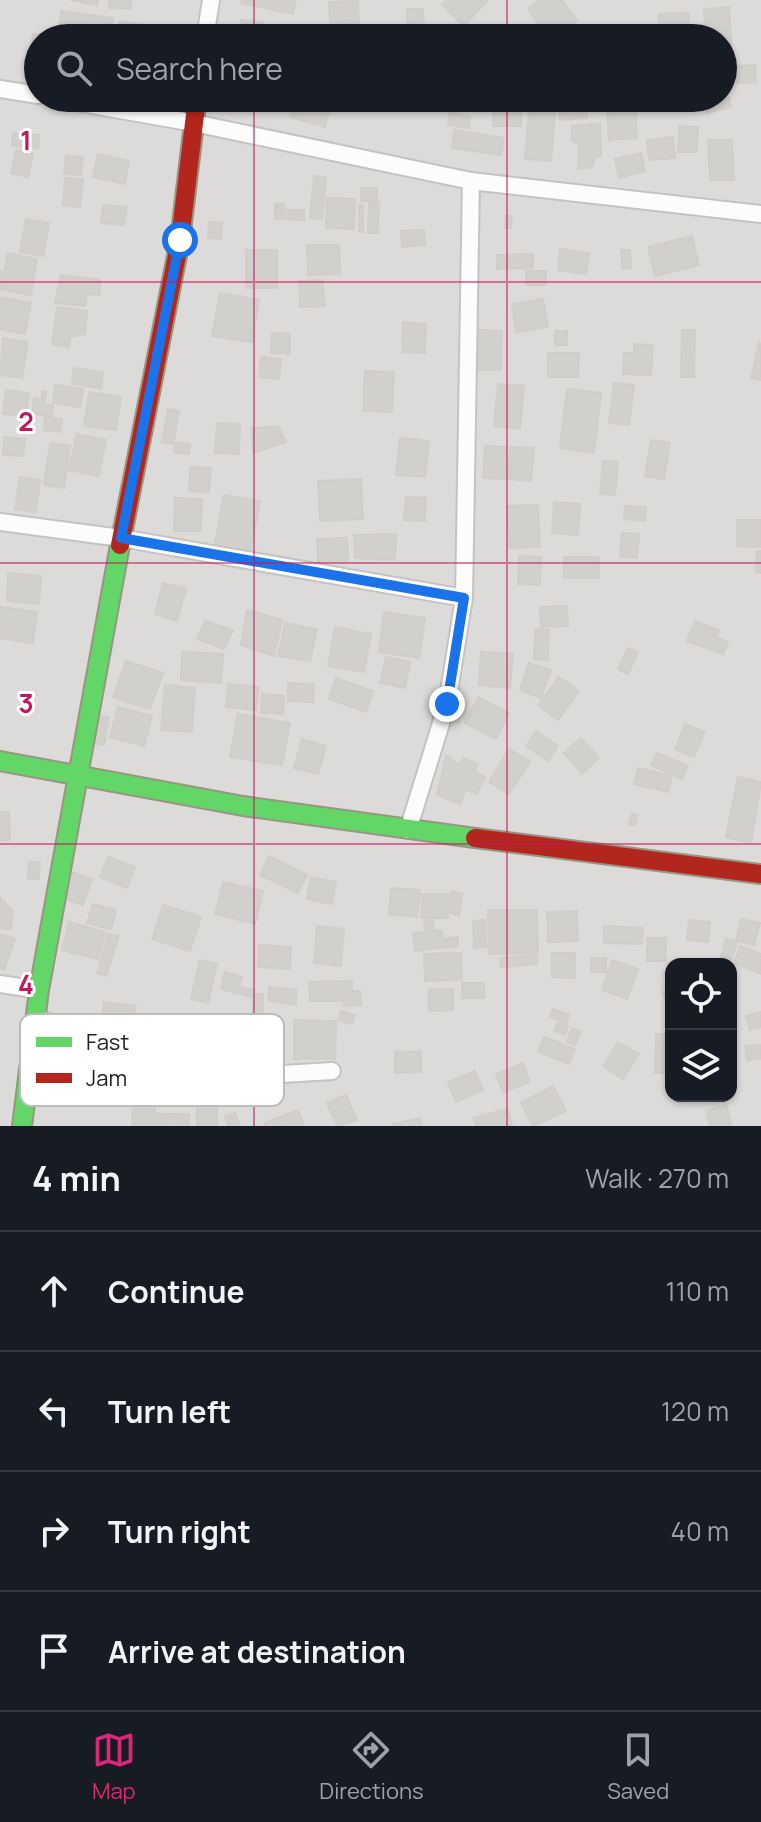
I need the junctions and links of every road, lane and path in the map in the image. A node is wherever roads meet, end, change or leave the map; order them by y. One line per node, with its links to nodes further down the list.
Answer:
1 (211, 0): 2 (street)
2 (207, 24)
3 (0, 89): 4 (street)
4 (24, 93)
5 (132, 112): 7 (street)
6 (195, 112): 7 (street)
7 (194, 123): 8 (street); 11 (street)
8 (471, 181): 9 (street); 12 (street)
9 (761, 214)
10 (0, 522): 11 (street)
11 (121, 538): 12 (street); 14 (street)
12 (464, 598): 15 (street)
13 (0, 761): 14 (street)
14 (76, 773): 15 (street); 18 (street)
15 (408, 830): 16 (street)
16 (761, 874)
17 (0, 984): 18 (street)
18 (39, 990): 19 (street)
19 (35, 1014)
20 (332, 1071): 21 (street)
21 (284, 1074)
22 (24, 1106): 23 (street)
23 (22, 1126)

